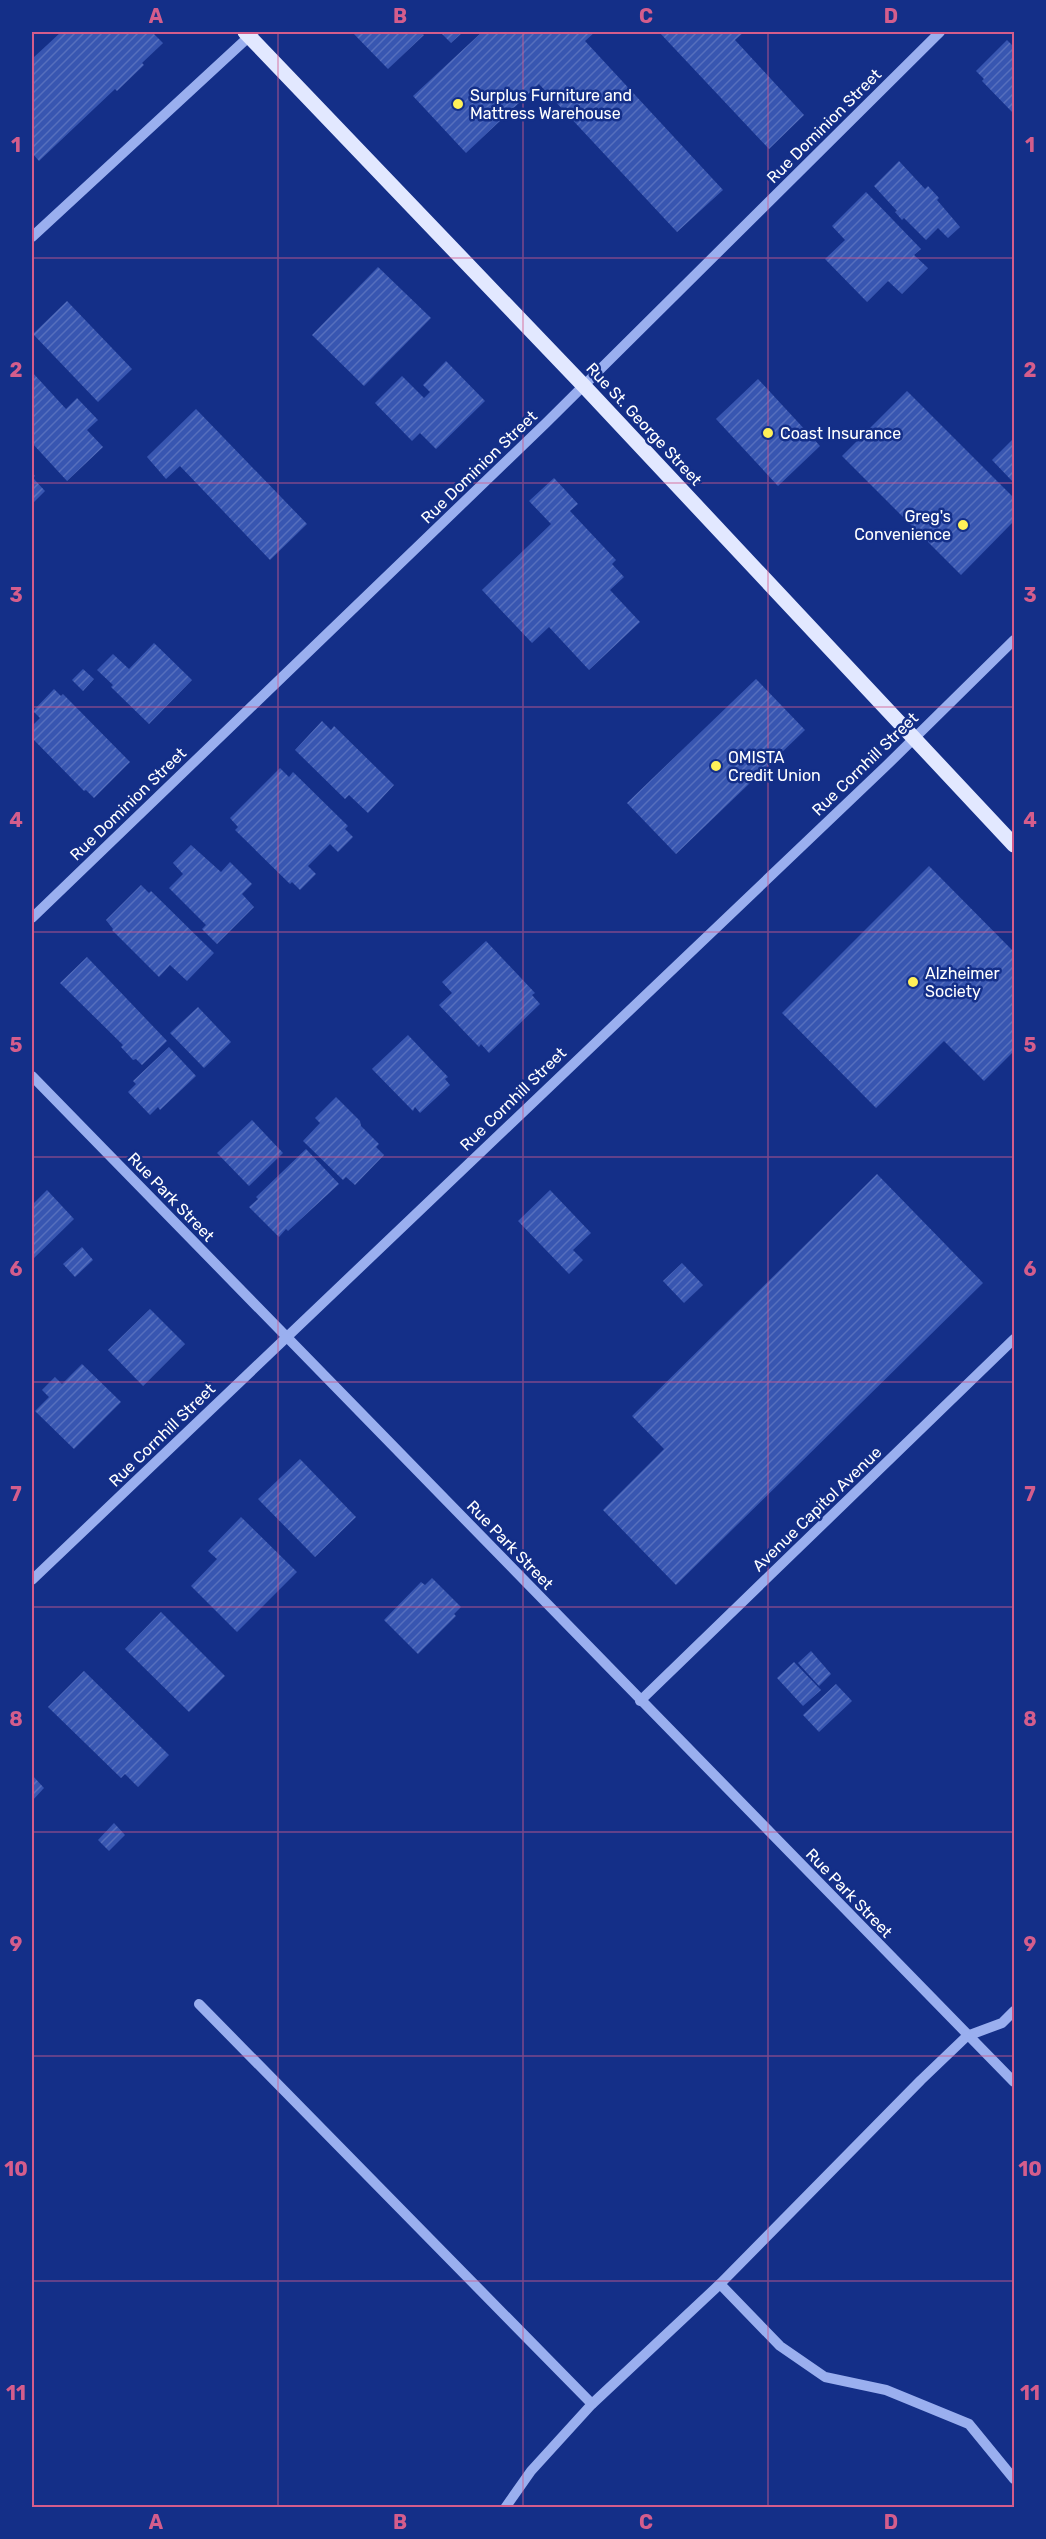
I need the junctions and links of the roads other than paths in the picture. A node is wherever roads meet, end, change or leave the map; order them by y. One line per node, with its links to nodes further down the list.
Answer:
1 (940, 32): 4 (street, Rue Dominion Street)
2 (249, 33): 3 (street); 4 (main road, Rue St. George Street)
3 (32, 237)
4 (584, 386): 6 (main road, Rue St. George Street); 8 (street, Rue Dominion Street)
5 (1014, 640): 6 (street, Rue Cornhill Street)
6 (914, 738): 7 (main road, Rue St. George Street); 10 (street, Rue Cornhill Street)
7 (1014, 845)
8 (32, 918)
9 (32, 1076): 10 (street, Rue Park Street)
10 (287, 1337): 12 (street, Rue Cornhill Street); 13 (street, Rue Park Street)
11 (1014, 1339): 13 (street, Avenue Capitol Avenue)
12 (32, 1580)
13 (640, 1701): 16 (street, Rue Park Street)
14 (199, 2004): 19 (street)
15 (1014, 2011): 16 (street)
16 (967, 2036): 17 (street, Rue Park Street); 18 (street)
17 (1014, 2082)
18 (720, 2284): 19 (street); 20 (street)
19 (592, 2404): 21 (street)
20 (1014, 2480)
21 (505, 2508)

